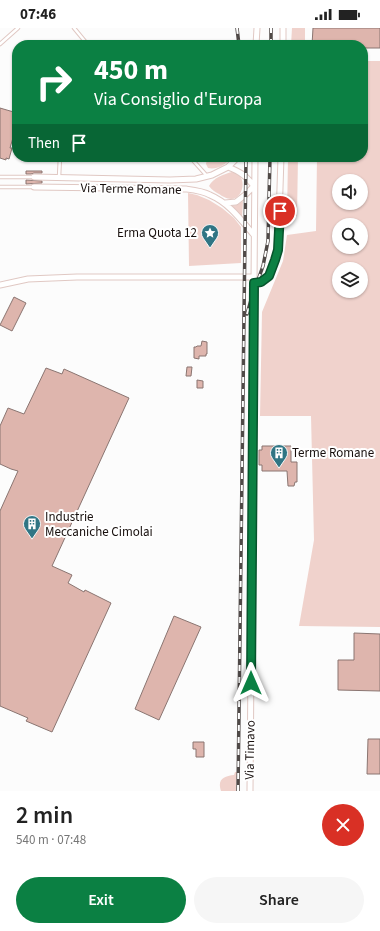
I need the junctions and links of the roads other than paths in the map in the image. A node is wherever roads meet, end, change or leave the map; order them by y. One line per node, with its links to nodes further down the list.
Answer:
1 (18, 28): 8 (lane)
2 (74, 28): 5 (lane)
3 (257, 28): 6 (street)
4 (283, 28): 7 (street)
5 (84, 40)
6 (256, 40)
7 (283, 40)
8 (0, 44)
9 (60, 162): 17 (lane)
10 (194, 162): 18 (lane)
11 (233, 162): 14 (street, Via Terme Romane)
12 (255, 162): 19 (street, Via Timavo)
13 (281, 162): 25 (street)
14 (228, 167): 18 (street, Via Terme Romane); 19 (street)
15 (0, 177): 16 (lane)
16 (34, 177): 17 (street, Via Terme Romane)
17 (59, 177): 18 (street, Via Terme Romane)
18 (207, 177)
19 (254, 186): 22 (street); 23 (street, Via Timavo)
20 (0, 187): 21 (lane)
21 (34, 188): 22 (street, Via Terme Romane)
22 (225, 203): 23 (street, Via Terme Romane)
23 (254, 235): 24 (street, Via Timavo)
24 (254, 276): 25 (street, Via Timavo); 26 (street)
25 (254, 283): 27 (street, Via Timavo)
26 (0, 285)
27 (250, 791)

